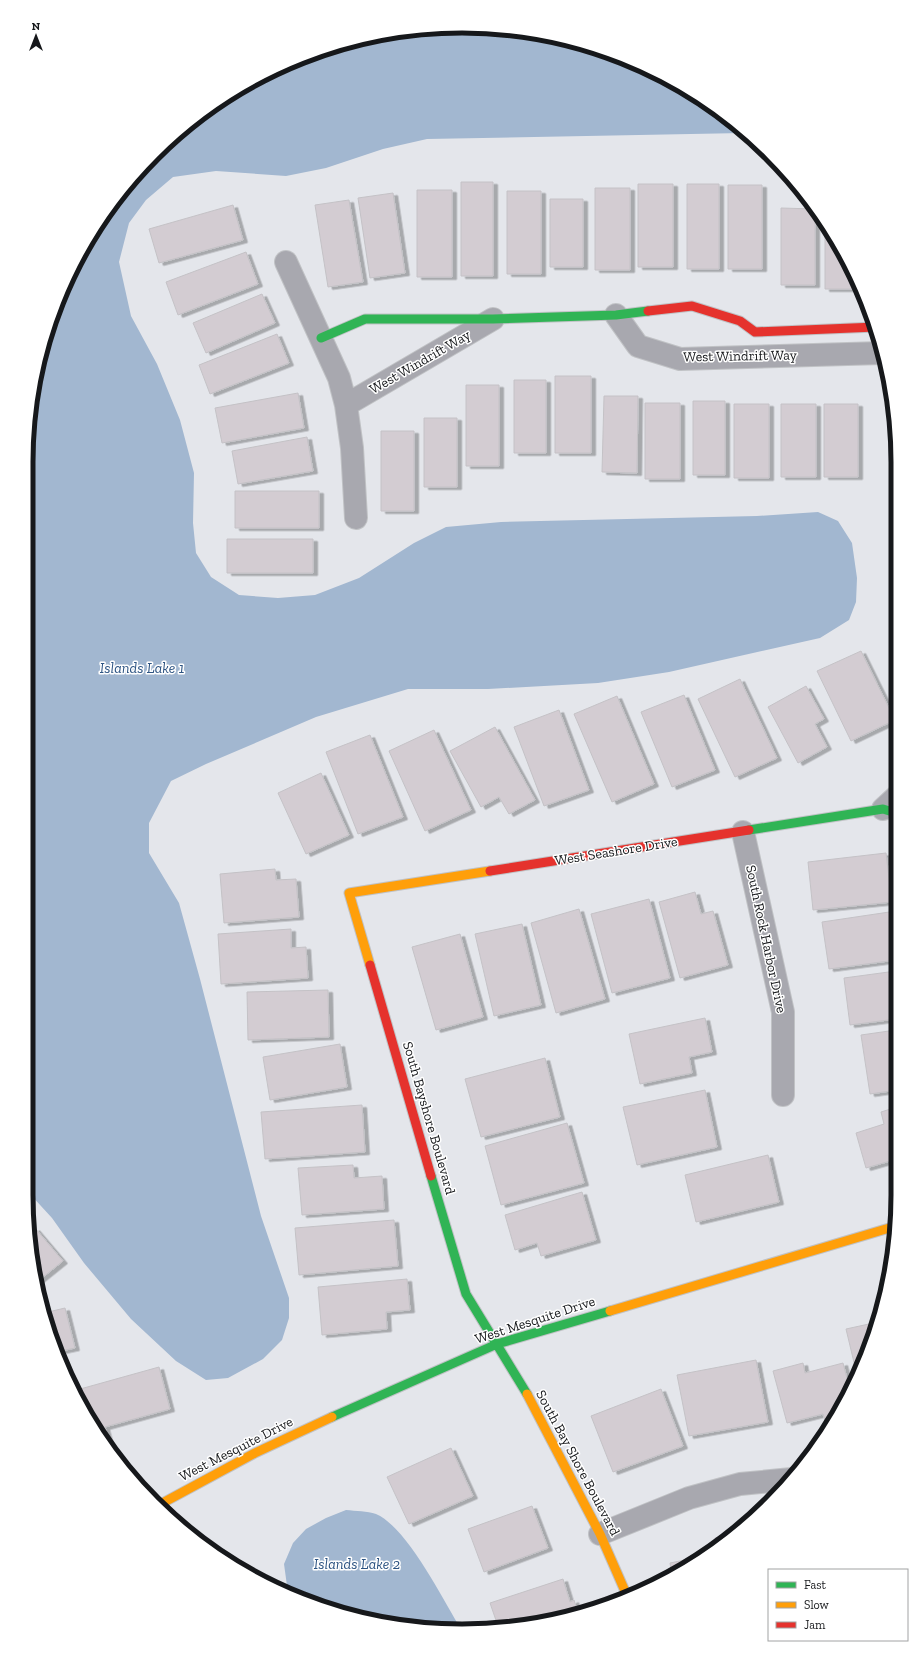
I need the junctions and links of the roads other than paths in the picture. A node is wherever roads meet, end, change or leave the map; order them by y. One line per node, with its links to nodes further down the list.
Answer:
1 (286, 262): 5 (street)
2 (616, 314): 3 (street, West Windrift Way); 4 (street, West Windrift Way); 6 (street, West Windrift Way)
3 (493, 319): 5 (street, West Windrift Way); 7 (street, West Windrift Way)
4 (869, 327)
5 (321, 338): 7 (street)
6 (877, 353)
7 (346, 405): 8 (street)
8 (356, 518)
9 (891, 807): 10 (street, West Seashore Drive)
10 (743, 832): 11 (street, West Seashore Drive); 12 (street, South Rock Harbor Drive)
11 (349, 893): 14 (street, South Bayshore Boulevard)
12 (783, 1095)
13 (889, 1228): 14 (street, West Mesquite Drive)
14 (497, 1344): 16 (street, West Mesquite Drive); 17 (street, South Bay Shore Boulevard)
15 (783, 1480): 17 (street)
16 (163, 1502)
17 (600, 1534): 18 (street, South Bay Shore Boulevard)
18 (625, 1591)

